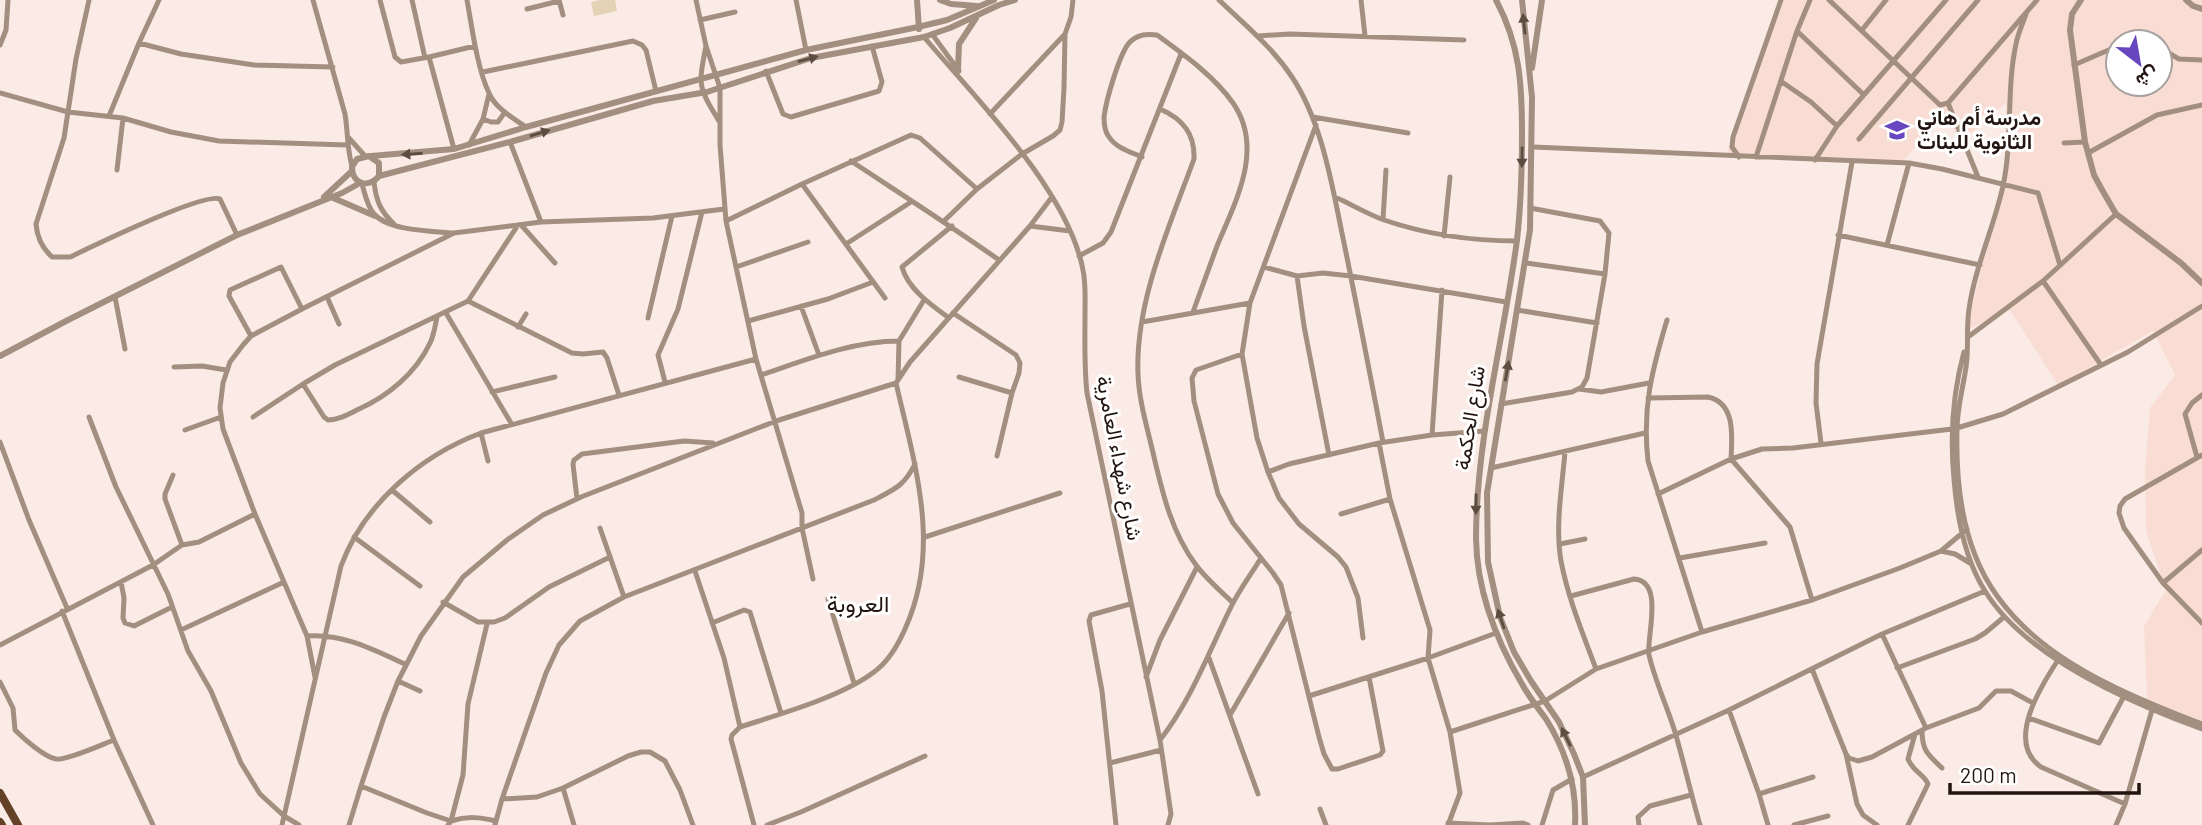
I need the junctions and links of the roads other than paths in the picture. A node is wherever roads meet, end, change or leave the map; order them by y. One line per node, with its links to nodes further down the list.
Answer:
1 (8, 0): 48 (street)
2 (89, 0): 79 (street)
3 (159, 0): 47 (street)
4 (313, 0): 60 (street)
5 (380, 0): 56 (street)
6 (412, 0): 56 (street)
7 (467, 0): 49 (street)
8 (559, 0): 31 (street); 35 (street)
9 (696, 0): 37 (street)
10 (796, 0): 52 (street)
11 (940, 0): 30 (street)
12 (995, 0): 30 (street)
13 (1013, 0): 36 (street)
14 (1073, 0): 42 (street)
15 (1219, 0): 43 (street)
16 (1361, 0): 44 (street)
17 (1496, 0): 145 (street, شارع الحكمة, one-way to 145)
18 (1522, 0): 67 (street, شارع الحكمة, one-way to 18)
19 (1542, 0): 67 (street)
20 (1781, 0): 104 (street)
21 (1810, 0): 40 (street)
22 (1886, 0): 39 (street)
23 (1946, 0): 58 (street)
24 (1978, 0): 65 (street)
25 (2037, 0): 34 (street)
26 (2081, 0): 59 (street)
27 (2186, 0): 32 (street)
28 (1831, 1): 39 (street)
29 (917, 3): 38 (street, شارع شهداء العامرية)
30 (979, 6): 38 (street)
31 (527, 9)
32 (2202, 9)
33 (735, 12): 37 (street)
34 (2026, 14): 76 (street); 118 (street)
35 (563, 15)
36 (978, 15): 41 (street); 61 (street)
37 (700, 20): 50 (street)
38 (922, 26): 41 (street, شارع شهداء العامرية); 45 (street, شارع شهداء العامرية); 52 (street)
39 (1861, 30): 58 (street)
40 (1797, 31): 68 (street); 75 (street)
41 (933, 34): 45 (street); 61 (street, شارع شهداء العامرية)
42 (1065, 34): 81 (street); 101 (street)
43 (1257, 36): 44 (street); 83 (street)
44 (1365, 36): 46 (street)
45 (924, 37): 51 (street); 69 (street, شارع شهداء العامرية)
46 (1464, 40)
47 (139, 43): 60 (street); 82 (street)
48 (0, 45)
49 (475, 46): 56 (street); 63 (street)
50 (706, 46): 64 (street); 66 (street)
51 (873, 46): 62 (street, one-way to 51); 62 (street)
52 (806, 50): 64 (street)
53 (2104, 52): 59 (street)
54 (1181, 54): 78 (street); 103 (street); 175 (street)
55 (2174, 57): 57 (street)
56 (427, 58): 99 (street)
57 (2202, 60)
58 (1893, 62): 65 (street); 75 (street)
59 (2074, 65): 94 (street)
60 (333, 67): 91 (street)
61 (958, 70): 69 (street, شارع شهداء العامرية)
62 (766, 71): 70 (street)
63 (483, 72): 71 (street); 74 (street)
64 (716, 74): 66 (street); 70 (street)
65 (1911, 78): 76 (street); 92 (street)
66 (699, 79): 71 (street); 73 (street)
67 (1531, 80): 98 (street, شارع الحكمة)
68 (1782, 82): 88 (street); 105 (street)
69 (968, 86): 81 (street, شارع شهداء العامرية)
70 (720, 88): 73 (street); 86 (street)
71 (656, 91): 89 (street)
72 (0, 93): 79 (street)
73 (702, 93): 86 (street); 93 (street, one-way to 73)
74 (489, 94): 80 (street); 85 (street)
75 (1864, 95): 88 (street)
76 (1948, 103): 115 (street)
77 (2202, 105): 100 (street)
78 (1160, 109): 103 (street); 183 (street)
79 (68, 112): 82 (street); 142 (street)
80 (506, 112): 85 (street); 89 (street)
81 (990, 114): 101 (street, شارع شهداء العامرية)
82 (109, 116): 84 (street)
83 (1313, 117): 87 (street); 90 (street)
84 (123, 118): 96 (street); 111 (street)
85 (483, 119): 97 (street)
86 (719, 121): 127 (street)
87 (1316, 125): 123 (street); 156 (street)
88 (1837, 126): 106 (street)
89 (526, 127): 97 (street)
90 (1408, 133)
91 (348, 136): 96 (street); 102 (street)
92 (1859, 139)
93 (510, 142): 113 (street); 135 (street)
94 (2085, 142): 95 (street); 100 (street)
95 (2064, 143)
96 (347, 145): 110 (street)
97 (469, 145): 99 (street)
98 (1533, 147): 104 (street); 126 (street, شارع الحكمة)
99 (454, 149): 102 (street, one-way to 102)
100 (2088, 153): 129 (street)
101 (1021, 154): 120 (street); 122 (street, شارع شهداء العامرية)
102 (367, 156): 110 (street); 113 (street)
103 (1142, 157): 149 (street)
104 (1739, 157): 105 (street)
105 (1756, 158): 106 (street)
106 (1815, 160): 108 (street)
107 (851, 162): 119 (street); 120 (street); 125 (street)
108 (1852, 162): 109 (street); 143 (street)
109 (1909, 163): 115 (street); 148 (street)
110 (352, 169): 117 (street); 124 (street)
111 (117, 170)
112 (1387, 170): 132 (street)
113 (379, 176): 116 (street)
114 (1450, 177): 144 (street)
115 (1978, 177): 118 (street)
116 (374, 182): 117 (street); 137 (street)
117 (361, 183): 121 (street); 130 (street)
118 (2004, 183): 153 (street); 154 (street)
119 (802, 184): 133 (street); 147 (street)
120 (977, 190): 134 (street)
121 (331, 197): 124 (street); 130 (street)
122 (1052, 197): 139 (street); 140 (street, شارع شهداء العامرية)
123 (1335, 197): 132 (street); 159 (street)
124 (319, 201): 142 (street)
125 (911, 202): 134 (street); 147 (street)
126 (1530, 208): 151 (street, شارع الحكمة); 157 (street)
127 (724, 209): 128 (street); 133 (street)
128 (702, 212): 131 (street); 201 (street)
129 (2116, 214): 154 (street); 162 (street)
130 (375, 216): 137 (street)
131 (673, 216): 135 (street); 180 (street)
132 (1384, 219): 144 (street)
133 (726, 221): 155 (street)
134 (944, 221): 138 (street)
135 (541, 222): 136 (street)
136 (520, 225): 141 (street); 152 (street); 168 (street)
137 (396, 226): 141 (street)
138 (952, 226): 150 (street); 167 (street)
139 (1030, 226): 140 (street); 150 (street)
140 (1070, 231): 149 (street, شارع شهداء العامرية)
141 (454, 233): 165 (street)
142 (237, 235): 164 (street)
143 (1838, 235): 148 (street); 225 (street)
144 (1444, 236): 145 (street)
145 (1517, 241): 169 (street, شارع الحكمة)
146 (808, 242): 155 (street)
147 (846, 244): 161 (street)
148 (1887, 245): 153 (street)
149 (1079, 256): 275 (street, شارع شهداء العامرية)
150 (999, 260): 178 (street)
151 (1526, 262): 157 (street); 174 (street, شارع الحكمة)
152 (555, 263)
153 (1980, 265): 188 (street)
154 (2060, 265): 160 (street)
155 (736, 267): 182 (street)
156 (1264, 267): 158 (street); 170 (street)
157 (1605, 274): 184 (street)
158 (1297, 276): 159 (street); 228 (street)
159 (1351, 276): 163 (street); 224 (street)
160 (2043, 281): 188 (street); 195 (street)
161 (873, 282): 166 (street); 171 (street)
162 (2202, 283)
163 (1442, 290): 169 (street); 222 (street)
164 (115, 297): 190 (street); 193 (street)
165 (327, 297): 173 (street); 185 (street)
166 (885, 298)
167 (924, 300): 178 (street); 189 (street)
168 (468, 301): 176 (street); 186 (street)
169 (1506, 302): 219 (street, شارع الحكمة)
170 (1250, 303): 175 (street); 192 (street)
171 (801, 306): 182 (street); 191 (street)
172 (2202, 306): 195 (street)
173 (302, 309): 187 (street); 187 (street)
174 (1517, 310): 184 (street); 211 (street, شارع الحكمة, one-way to 174)
175 (1193, 312): 183 (street)
176 (446, 313): 179 (street); 206 (street)
177 (526, 314): 186 (street)
178 (951, 316): 202 (street); 207 (street)
179 (438, 317): 204 (street); 204 (street)
180 (648, 318)
181 (1667, 320): 203 (street)
182 (748, 321): 194 (street)
183 (1142, 322): 261 (street)
184 (1597, 323): 205 (street)
185 (338, 324)
186 (518, 327): 208 (street)
187 (251, 336): 197 (street)
188 (1968, 340): 217 (street)
189 (899, 341): 191 (street); 202 (street)
190 (125, 349)
191 (819, 355): 198 (street)
192 (1242, 355): 235 (street); 257 (street)
193 (0, 356)
194 (757, 359): 198 (street); 201 (street)
195 (2101, 365): 217 (street)
196 (174, 367): 197 (street)
197 (226, 370): 213 (street)
198 (761, 374): 215 (street)
199 (555, 377): 206 (street)
200 (959, 377): 207 (street)
201 (665, 382): 208 (street)
202 (897, 382): 215 (street); 233 (street)
203 (1650, 383): 205 (street); 210 (street)
204 (303, 384): 214 (street)
205 (1579, 389): 211 (street)
206 (492, 392): 216 (street)
207 (1012, 393): 229 (street)
208 (619, 395): 216 (street)
209 (2202, 395): 230 (street)
210 (1648, 398): 221 (street); 231 (street)
211 (1501, 404): 234 (street, شارع الحكمة)
212 (89, 417): 259 (street)
213 (221, 417): 218 (street); 242 (street)
214 (253, 417)
215 (776, 421): 226 (street); 246 (street)
216 (511, 423): 220 (street)
217 (1954, 428): 225 (street); 247 (street)
218 (185, 430)
219 (1485, 431): 222 (street); 284 (street, شارع الحكمة, one-way to 284)
220 (481, 432): 232 (street); 237 (street)
221 (1645, 433): 227 (street); 239 (street)
222 (1432, 435): 224 (street)
223 (0, 442): 277 (street)
224 (1381, 442): 228 (street); 241 (street)
225 (1821, 443): 231 (street)
226 (716, 444): 240 (street); 240 (street)
227 (1565, 452): 234 (street); 252 (street)
228 (1329, 455): 235 (street)
229 (997, 456)
230 (2199, 456): 266 (street)
231 (1731, 459): 239 (street); 272 (street)
232 (488, 461)
233 (915, 464): 246 (street); 249 (street)
234 (1491, 468): 308 (street, شارع الحكمة, one-way to 234)
235 (1268, 472): 289 (street)
236 (173, 475): 253 (street)
237 (392, 490): 244 (street); 248 (street)
238 (1060, 493): 249 (street)
239 (1658, 494): 258 (street)
240 (577, 499): 273 (street)
241 (1390, 499): 243 (street); 293 (street)
242 (254, 514): 253 (street); 265 (street)
243 (1341, 514)
244 (430, 522)
245 (600, 528): 256 (street)
246 (802, 528): 262 (street); 263 (street)
247 (1965, 532): 255 (street); 260 (street); 317 (street)
248 (354, 537): 267 (street); 286 (street)
249 (925, 537): 304 (street)
250 (1585, 539): 252 (street)
251 (1765, 543): 258 (street)
252 (1560, 544): 269 (street)
253 (182, 545): 259 (street)
254 (2202, 550): 266 (street)
255 (1941, 551): 260 (street); 272 (street)
256 (610, 558): 270 (street); 282 (street)
257 (1261, 558): 274 (street); 278 (street)
258 (1680, 558): 285 (street)
259 (153, 565): 264 (street); 276 (street)
260 (1972, 566): 268 (street)
261 (1197, 567): 274 (street); 300 (street)
262 (695, 571): 270 (street); 280 (street)
263 (813, 579)
264 (121, 582): 276 (street); 277 (street)
265 (284, 582): 283 (street); 288 (street)
266 (2162, 583): 281 (street)
267 (420, 586)
268 (1985, 591): 279 (street); 287 (street)
269 (1571, 596): 291 (street); 298 (street)
270 (624, 597): 338 (street)
271 (828, 599): 304 (street)
272 (1812, 600): 285 (street)
273 (443, 602): 282 (street); 295 (street)
274 (1233, 603): 292 (street)
275 (1130, 604): 300 (street, شارع شهداء العامرية); 327 (street)
276 (172, 607): 283 (street)
277 (65, 610): 290 (street); 322 (street)
278 (1289, 613): 306 (street); 314 (street)
279 (2004, 617): 294 (street); 296 (street)
280 (712, 623): 313 (street); 316 (street)
281 (2202, 623)
282 (487, 624): 343 (street)
283 (181, 630): 341 (street)
284 (1496, 632): 293 (street); 310 (street, شارع الحكمة)
285 (1702, 632): 291 (street)
286 (324, 635): 288 (street); 295 (street); 299 (street)
287 (1882, 635): 296 (street); 297 (street)
288 (307, 636): 299 (street)
289 (1363, 638)
290 (0, 645)
291 (1648, 652): 298 (street); 320 (street)
292 (1209, 657): 314 (street); 323 (street)
293 (1428, 658): 301 (street); 319 (street)
294 (2058, 660): 307 (street); 309 (street)
295 (405, 664): 302 (street)
296 (1897, 668): 318 (street)
297 (1812, 669): 311 (street); 325 (street)
298 (1596, 670): 308 (street)
299 (315, 677): 341 (street)
300 (1146, 677): 323 (street, شارع شهداء العامرية)
301 (1369, 677): 306 (street); 306 (street)
302 (398, 681): 305 (street); 332 (street)
303 (0, 682): 322 (street)
304 (854, 683): 313 (street)
305 (420, 691)
306 (1308, 696)
307 (2123, 698): 312 (street); 315 (street)
308 (1545, 701): 310 (street); 329 (street, شارع الحكمة, one-way to 308)
309 (2033, 703): 315 (street); 318 (street)
310 (1535, 705): 319 (street); 331 (street, شارع الحكمة)
311 (1729, 710): 320 (street); 336 (street)
312 (2152, 710): 317 (street); 339 (street)
313 (781, 713): 316 (street)
314 (1230, 715): 335 (street)
315 (2029, 718): 339 (street)
316 (740, 727): 353 (street)
317 (2202, 727)
318 (1924, 729): 321 (street); 328 (street)
319 (1450, 732): 345 (street)
320 (1675, 734): 329 (street); 337 (street)
321 (1914, 734): 325 (street); 367 (street)
322 (114, 740): 347 (street)
323 (1160, 740): 324 (street, شارع شهداء العامرية)
324 (1161, 750): 327 (street); 356 (street, شارع شهداء العامرية)
325 (1846, 754): 366 (street)
326 (925, 756): 354 (street)
327 (1110, 763): 355 (street)
328 (1942, 768)
329 (1583, 777): 361 (street, شارع الحكمة)
330 (1813, 777): 336 (street)
331 (1572, 779): 359 (street); 360 (street, شارع الحكمة)
332 (361, 786): 343 (street); 350 (street)
333 (563, 788): 338 (street); 351 (street); 352 (street)
334 (0, 793): 346 (main road)
335 (1258, 794)
336 (1759, 794): 364 (street)
337 (1691, 795): 362 (street); 363 (street)
338 (502, 799): 344 (street)
339 (2125, 804): 368 (street)
340 (1320, 809): 357 (street)
341 (284, 816): 348 (street); 349 (street)
342 (1828, 816): 365 (street)
343 (449, 823): 344 (street)
344 (496, 823)
345 (1448, 824): 358 (street)
346 (18, 825)
347 (153, 825)
348 (282, 825)
349 (299, 825)
350 (349, 825)
351 (574, 825)
352 (694, 825)
353 (754, 825)
354 (767, 825)
355 (1116, 825)
356 (1168, 825)
357 (1326, 825)
358 (1528, 825)
359 (1542, 825)
360 (1575, 825)
361 (1586, 825)
362 (1639, 825)
363 (1700, 825)
364 (1768, 825)
365 (1794, 825)
366 (1877, 825)
367 (1908, 825)
368 (2116, 825)

